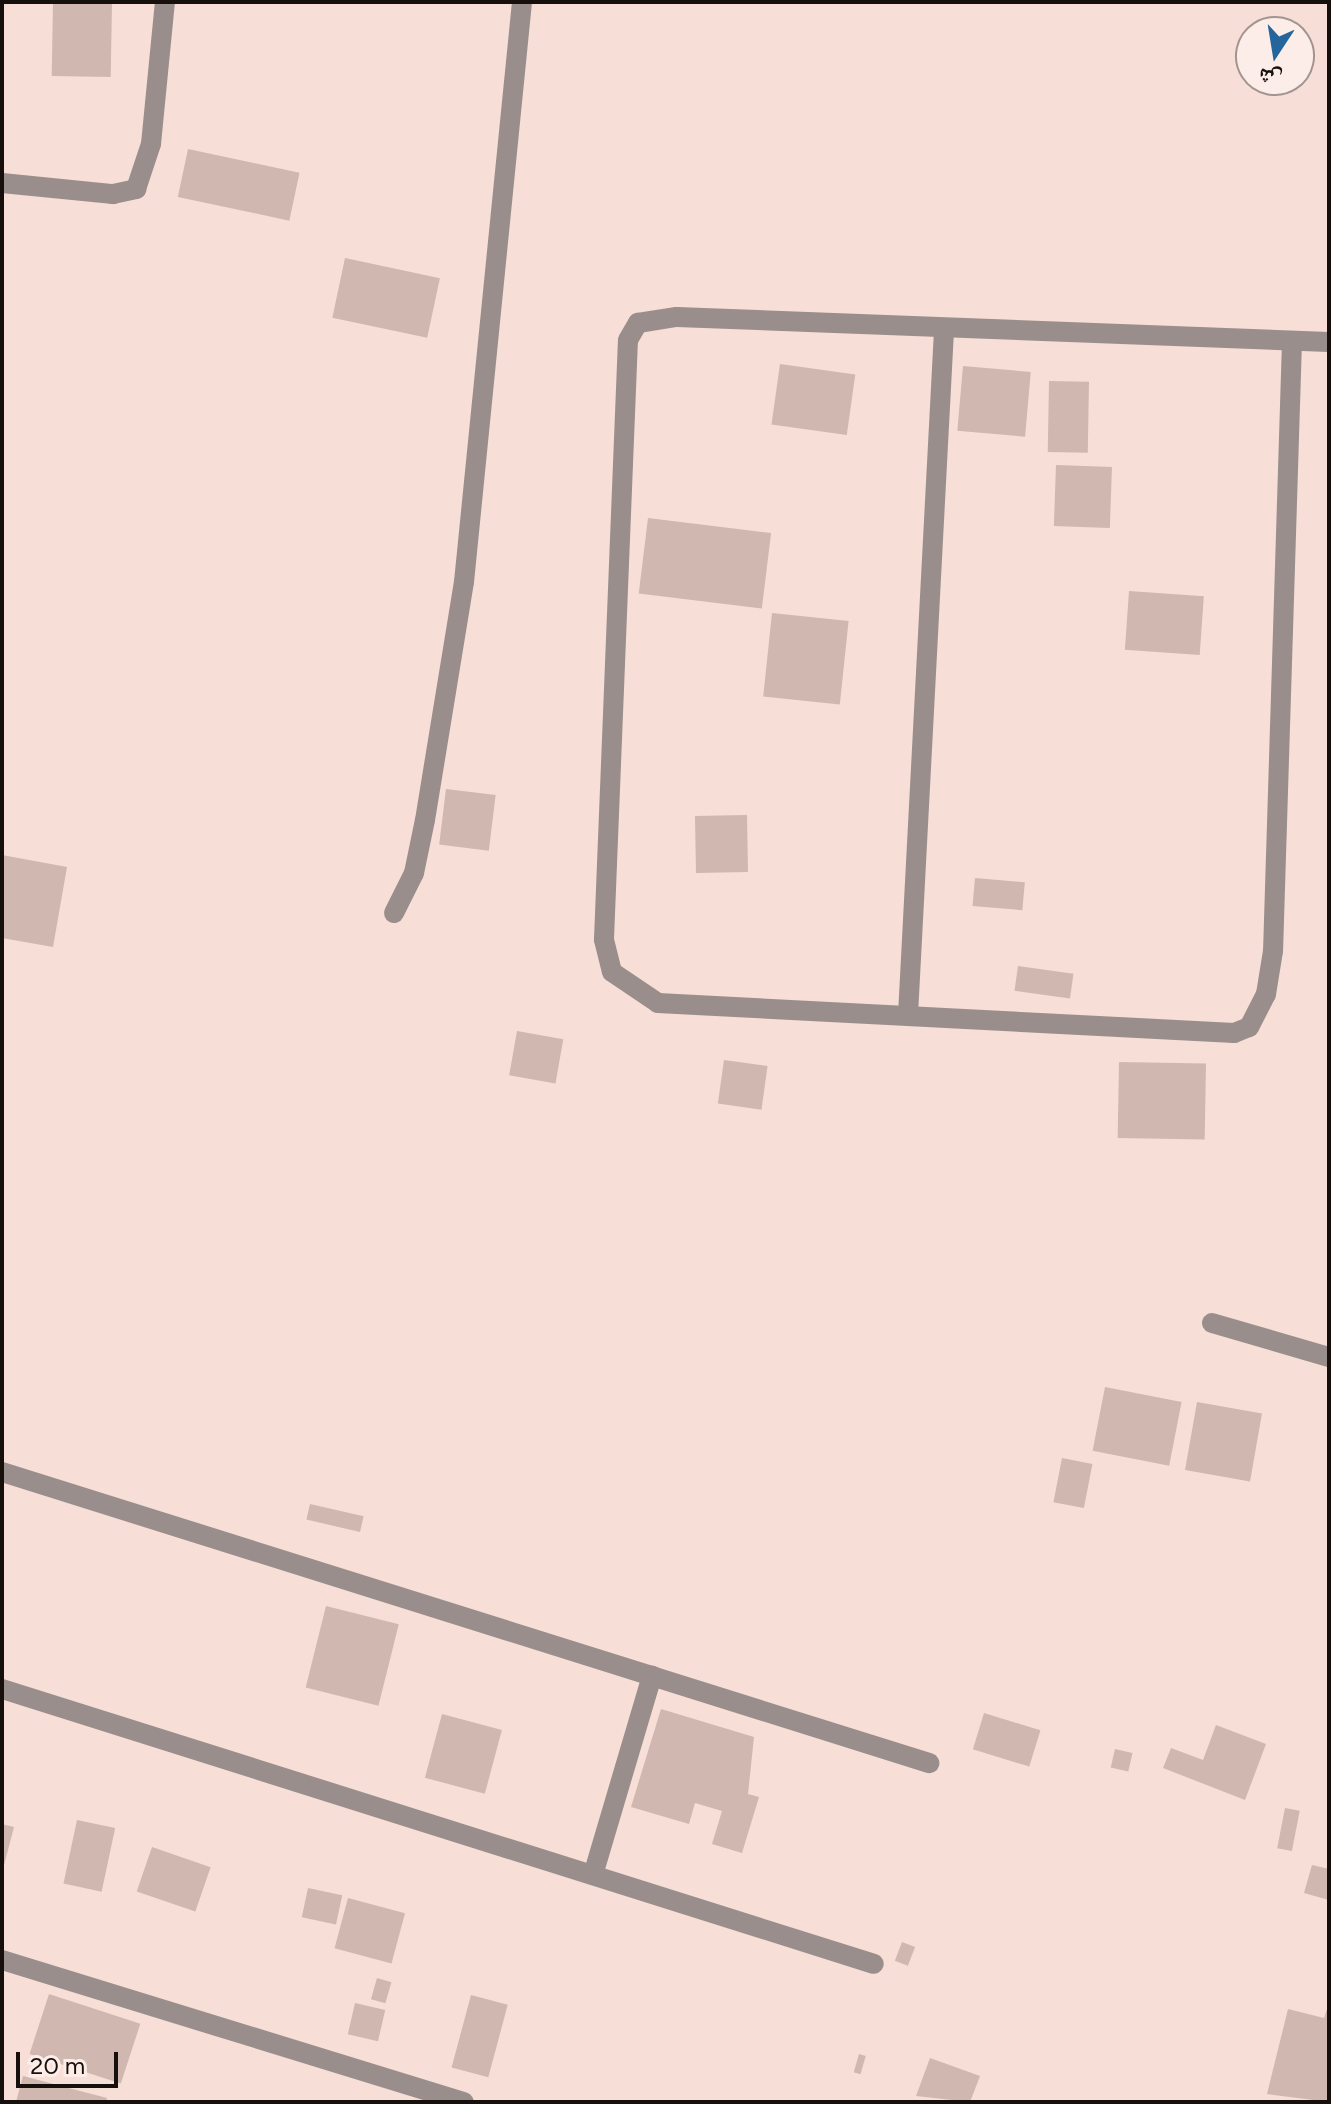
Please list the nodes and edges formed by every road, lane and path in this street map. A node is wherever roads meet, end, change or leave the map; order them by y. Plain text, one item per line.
1 (165, 2) edge
2 (522, 2) edge
3 (2, 183) edge
4 (944, 330) junction
5 (1292, 341) junction
6 (1329, 342) edge
7 (394, 913) dead end
8 (908, 1015) junction
9 (1212, 1323) dead end
10 (1329, 1357) edge
11 (2, 1472) edge
12 (652, 1676) junction
13 (2, 1689) edge
14 (929, 1763) dead end
15 (593, 1875) junction
16 (2, 1960) edge
17 (874, 1964) dead end
18 (464, 2102) edge

1 - 3 street
2 - 7 street
4 - 5 street
4 - 8 street
4 - 8 street
5 - 6 street
5 - 8 street
9 - 10 street
11 - 12 street
12 - 14 street
12 - 15 street
13 - 15 street
15 - 17 street
16 - 18 street

